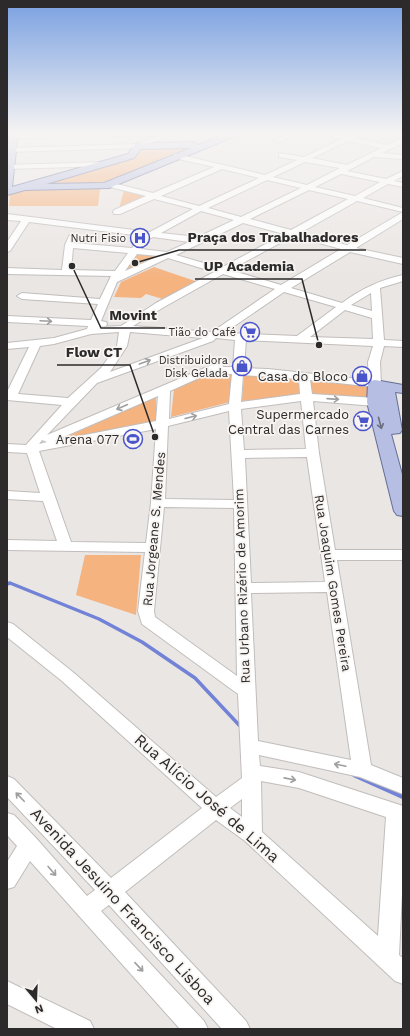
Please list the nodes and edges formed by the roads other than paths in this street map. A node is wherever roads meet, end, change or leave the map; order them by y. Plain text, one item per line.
1 (48, 181) edge
2 (115, 181) edge
3 (187, 181) edge
4 (257, 181) edge
5 (283, 181) edge
6 (317, 181) edge
7 (388, 182) joint
8 (39, 184) junction
9 (109, 184) junction
10 (403, 185) edge
11 (306, 187) junction
12 (7, 192) edge
13 (120, 194) junction
14 (152, 196) junction
15 (355, 199) junction
16 (200, 209) junction
17 (403, 210) edge
18 (117, 212) junction
19 (403, 215) edge
20 (7, 217) edge
21 (26, 220) junction
22 (242, 220) junction
23 (84, 226) junction
24 (116, 230) junction
25 (293, 233) junction
26 (12, 234) edge
27 (149, 234) junction
28 (198, 240) junction
29 (68, 245) junction
30 (350, 249) junction
31 (7, 250) edge
32 (136, 250) junction
33 (169, 255) junction
34 (403, 261) edge
35 (7, 271) edge
36 (224, 271) junction
37 (66, 272) junction
38 (120, 276) junction
39 (403, 278) edge
40 (375, 287) junction
41 (282, 289) junction
42 (22, 296) dead end
43 (104, 302) junction
44 (344, 306) junction
45 (377, 316) junction
46 (7, 319) edge
47 (92, 327) junction
48 (126, 328) junction
49 (214, 334) junction
50 (241, 337) junction
51 (300, 340) junction
52 (36, 343) junction
53 (379, 343) junction
54 (403, 344) edge
55 (7, 346) edge
56 (403, 353) edge
57 (239, 364) junction
58 (304, 377) junction
59 (95, 380) junction
60 (380, 385) junction
61 (164, 389) junction
62 (403, 389) edge
63 (9, 396) edge
64 (306, 397) junction
65 (71, 402) junction
66 (389, 404) edge
67 (235, 406) junction
68 (162, 424) junction
69 (32, 446) junction
70 (11, 448) edge
71 (313, 453) junction
72 (237, 454) junction
73 (403, 462) edge
74 (7, 495) edge
75 (49, 497) junction
76 (158, 503) junction
77 (240, 504) junction
78 (403, 511) edge
79 (7, 545) edge
80 (66, 547) junction
81 (153, 548) junction
82 (329, 555) junction
83 (403, 555) edge
84 (334, 587) junction
85 (243, 588) junction
86 (7, 628) edge
87 (246, 691) junction
88 (250, 746) junction
89 (362, 770) junction
90 (251, 776) junction
91 (7, 784) edge
92 (403, 786) edge
93 (215, 808) junction
94 (399, 814) edge
95 (9, 824) edge
96 (252, 836) junction
97 (29, 844) junction
98 (7, 880) edge
99 (110, 891) junction
100 (86, 910) junction
101 (388, 959) junction
102 (403, 973) edge
103 (7, 992) edge
104 (82, 1029) edge
105 (196, 1029) edge
106 (238, 1029) edge

1 - 8 main road
2 - 9 main road
3 - 14 street
4 - 16 street
5 - 11 street
6 - 11 street
7 - 10 street
7 - 15 street
8 - 9 main road
8 - 12 main road
9 - 13 street
11 - 15 street
11 - 22 street
13 - 14 street
13 - 18 street
14 - 16 street
14 - 18 street
15 - 17 street
15 - 25 street
16 - 22 street
16 - 27 street
18 - 24 street
19 - 30 street
20 - 21 street
21 - 23 street
21 - 26 street
22 - 25 street
22 - 28 street
23 - 24 street
23 - 29 street
24 - 27 street
25 - 30 street
25 - 36 street
26 - 31 street
27 - 28 street
27 - 32 street
28 - 33 street
29 - 32 street
29 - 37 street
30 - 34 street
30 - 41 street
32 - 33 street
32 - 38 street
33 - 36 street
33 - 38 street
35 - 37 street
36 - 41 street
36 - 48 street
37 - 38 street
38 - 43 street
39 - 40 street
40 - 44 street
40 - 45 street
41 - 44 street
41 - 49 street
42 - 43 street
43 - 47 street
44 - 45 street
44 - 51 street
45 - 53 street
46 -> 47 street
47 - 48 street
47 - 52 street
48 - 49 street
48 - 59 street
49 - 50 street
59 -> 49 street
50 - 51 street
50 - 57 street, Rua Urbano Rizério de Amorim
51 - 53 street
52 - 55 street
52 - 63 street
53 - 54 street
53 - 56 street
53 - 60 street
57 - 58 street
57 - 61 street
57 - 67 street, Rua Urbano Rizério de Amorim
58 - 60 street
58 - 64 street, Rua Joaquim Gomes Pereira
59 - 65 street
60 - 62 main road
60 - 66 main road
61 - 68 street, Rua Jorgeane S. Mendes
61 -> 69 street
63 - 65 street
64 -> 66 street
64 - 67 street
64 - 71 street, Rua Joaquim Gomes Pereira
65 - 69 street
66 - 73 main road
66 -> 78 main road
68 -> 67 street
67 - 72 street, Rua Urbano Rizério de Amorim
68 - 69 street
68 - 76 street, Rua Jorgeane S. Mendes
69 - 70 street
69 - 75 street
71 - 72 street
71 - 82 street, Rua Joaquim Gomes Pereira
72 - 77 street, Rua Urbano Rizério de Amorim
74 - 75 street
75 - 80 street
76 - 77 street
76 - 81 street, Rua Jorgeane S. Mendes
77 - 85 street, Rua Urbano Rizério de Amorim
79 - 80 street
80 - 81 street
81 - 87 street, Rua Jorgeane S. Mendes
82 - 83 street
82 - 84 street, Rua Joaquim Gomes Pereira
84 - 85 street
84 - 89 street, Rua Joaquim Gomes Pereira
85 - 87 street, Rua Urbano Rizério de Amorim
86 - 93 street, Rua Alício José de Lima
87 - 88 street, Rua Urbano Rizério de Amorim
89 -> 88 street
88 - 90 street, Rua Urbano Rizério de Amorim
89 - 92 street
90 - 93 street
90 -> 94 street
90 - 96 street, Rua Urbano Rizério de Amorim
99 -> 91 street, Avenida Jesuino Francisco Lisboa
93 - 96 street, Rua Alício José de Lima
93 - 99 street
94 - 101 street
95 - 97 street, Avenida Jesuino Francisco Lisboa
96 - 101 street, Rua Alício José de Lima
97 - 98 street
97 -> 100 street, Avenida Jesuino Francisco Lisboa
99 - 100 street
99 - 106 street, Avenida Jesuino Francisco Lisboa
100 -> 105 street, Avenida Jesuino Francisco Lisboa
101 - 102 street, Rua Alício José de Lima
103 - 104 street

